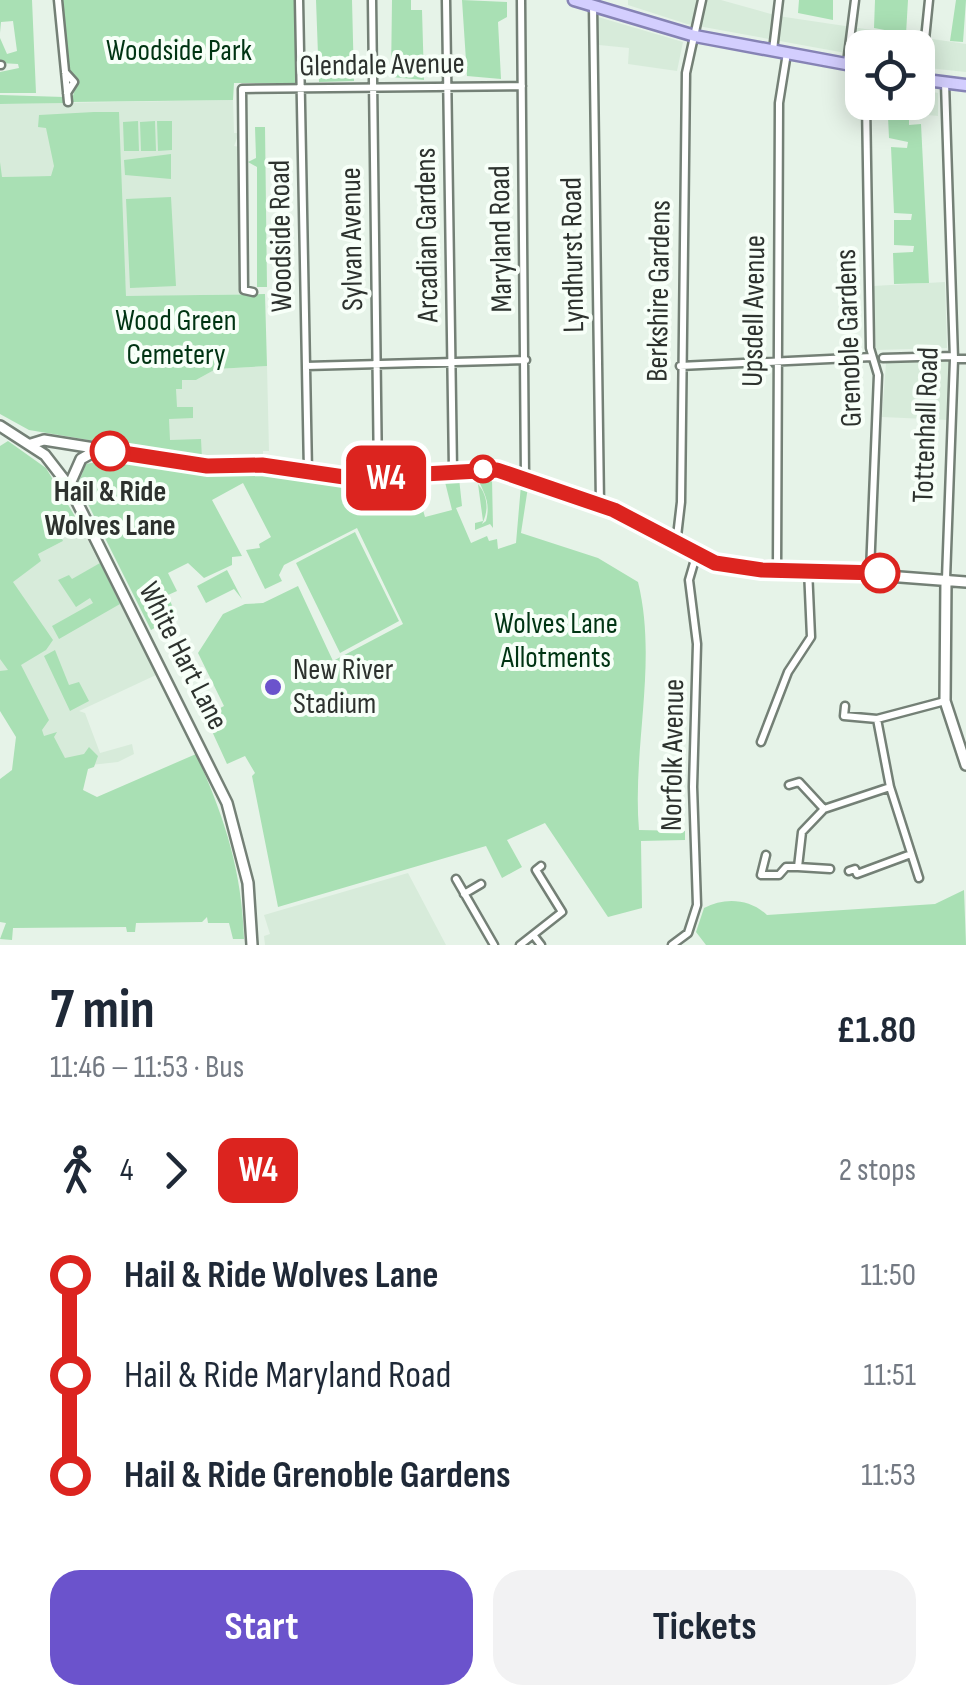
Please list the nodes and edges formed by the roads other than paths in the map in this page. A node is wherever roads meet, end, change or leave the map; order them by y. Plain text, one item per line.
1 (58, 0) edge
2 (299, 0) edge
3 (372, 0) edge
4 (446, 0) edge
5 (521, 0) edge
6 (574, 0) edge
7 (622, 0) edge
8 (702, 0) edge
9 (778, 0) edge
10 (855, 0) edge
11 (929, 0) edge
12 (593, 6) junction
13 (622, 15) junction
14 (851, 30) edge
15 (925, 30) edge
16 (695, 36) junction
17 (773, 50) junction
18 (787, 53) junction
19 (845, 64) edge
20 (935, 82) edge
21 (945, 84) junction
22 (966, 85) edge
23 (522, 86) junction
24 (447, 87) junction
25 (300, 88) junction
26 (373, 88) junction
27 (67, 98) dead end
28 (866, 120) edge
29 (253, 292) dead end
30 (954, 357) junction
31 (872, 358) junction
32 (883, 358) dead end
33 (966, 359) edge
34 (452, 360) junction
35 (526, 360) junction
36 (377, 362) junction
37 (776, 362) junction
38 (306, 366) junction
39 (680, 366) junction
40 (0, 426) edge
41 (30, 444) junction
42 (100, 450) junction
43 (454, 470) junction
44 (308, 472) junction
45 (525, 477) junction
46 (378, 478) junction
47 (69, 486) junction
48 (600, 504) junction
49 (676, 546) junction
50 (696, 556) junction
51 (808, 568) junction
52 (777, 570) junction
53 (870, 572) junction
54 (946, 580) junction
55 (966, 582) edge
56 (945, 701) junction
57 (844, 706) dead end
58 (877, 719) junction
59 (762, 742) dead end
60 (966, 765) edge
61 (789, 784) dead end
62 (890, 788) junction
63 (824, 809) junction
64 (911, 854) junction
65 (766, 855) dead end
66 (541, 866) dead end
67 (798, 867) junction
68 (830, 869) dead end
69 (849, 871) dead end
70 (919, 878) dead end
71 (456, 879) dead end
72 (480, 884) dead end
73 (464, 894) junction
74 (534, 936) junction
75 (252, 945) edge
76 (494, 945) edge
77 (520, 945) edge
78 (540, 945) edge
79 (672, 945) edge

1 - 27 street
2 - 25 street, Woodside Road
3 - 26 street, Sylvan Avenue
4 - 24 street, Arcadian Gardens
5 - 23 street, Maryland Road
6 - 12 main road
7 - 13 street
8 - 16 street, Berkshire Gardens
9 - 17 street
10 - 14 street
11 - 15 street
12 - 13 main road
12 - 48 street, Lyndhurst Road
13 - 16 main road
16 - 17 main road
16 - 39 street, Berkshire Gardens
17 - 18 main road
18 - 19 main road
18 - 37 street, Upsdell Avenue
20 - 21 main road
21 - 22 main road
21 - 30 street, Tottenhall Road
23 - 24 street, Glendale Avenue
23 - 35 street, Maryland Road
24 - 26 street, Glendale Avenue
24 - 34 street, Arcadian Gardens
25 - 26 street, Glendale Avenue
25 - 29 street, Glendale Avenue
25 - 38 street, Woodside Road
26 - 36 street, Sylvan Avenue
28 - 31 street, Grenoble Gardens
30 - 32 street
30 - 33 street
30 - 54 street, Tottenhall Road
31 - 37 street
31 - 53 street, Grenoble Gardens
34 - 35 street
34 - 36 street
34 - 43 street, Arcadian Gardens
35 - 45 street, Maryland Road
36 - 38 street
36 - 46 street, Sylvan Avenue
37 - 39 street
37 - 52 street, Upsdell Avenue
38 - 44 street, Woodside Road
39 - 49 street, Berkshire Gardens
40 - 41 street, White Hart Lane
41 - 42 street
41 - 47 street, White Hart Lane
42 - 44 street
42 - 47 street
43 - 45 street
43 - 46 street
44 - 46 street
45 - 48 street
47 - 75 street, White Hart Lane
48 - 49 street
49 - 50 street
50 - 52 street
50 - 79 street, Norfolk Avenue
51 - 52 street
51 - 53 street
51 - 59 street
53 - 54 street
54 - 55 street
54 - 56 street, Tottenhall Road
56 - 58 street
56 - 60 street, Tottenhall Road
57 - 58 street
58 - 62 street
61 - 63 street
62 - 63 street
62 - 64 street
63 - 67 street
64 - 69 street
64 - 70 street
65 - 67 street
66 - 74 street
67 - 68 street
71 - 73 street
72 - 73 street
73 - 76 street
74 - 77 street
74 - 78 street

